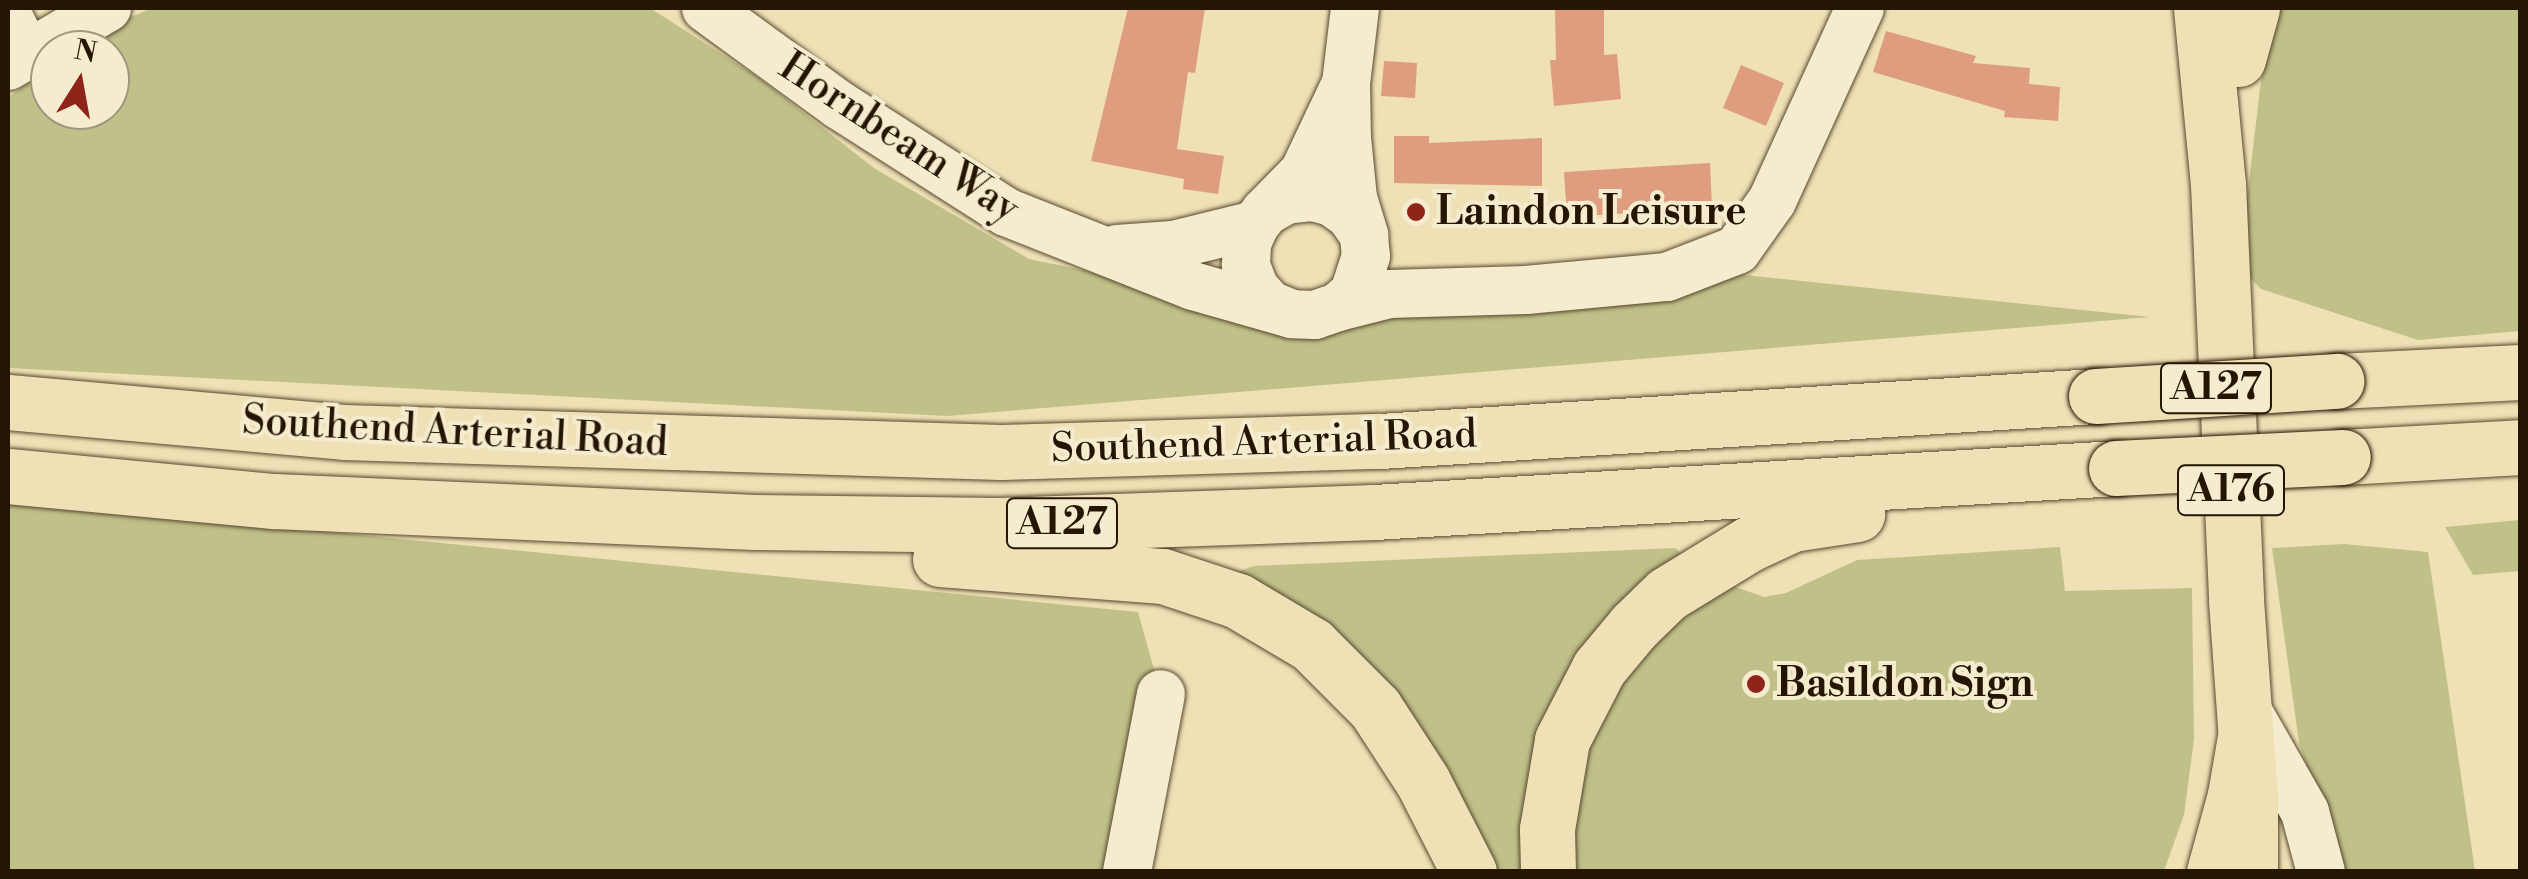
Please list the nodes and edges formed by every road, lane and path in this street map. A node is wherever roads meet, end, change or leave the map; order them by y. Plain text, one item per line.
1 (106, 8) edge
2 (706, 8) edge
3 (1355, 8) edge
4 (1860, 8) edge
5 (2201, 8) edge
6 (2245, 24) edge
7 (14, 46) edge
8 (1346, 82) junction
9 (2218, 184) junction
10 (1260, 219) junction
11 (1364, 240) junction
12 (1103, 249) junction
13 (1462, 292) junction
14 (1315, 311) junction
15 (2520, 357) edge
16 (2520, 372) edge
17 (2349, 380) junction
18 (8, 402) edge
19 (2520, 447) edge
20 (2116, 468) junction
21 (8, 476) edge
22 (274, 501) junction
23 (1160, 694) dead end
24 (2244, 719) junction
25 (2250, 796) junction
26 (1127, 872) edge
27 (1469, 872) edge
28 (1548, 872) edge
29 (2214, 872) edge
30 (2250, 872) edge
31 (2271, 872) edge
32 (2321, 872) edge

1 - 7 street
2 - 12 street, Hornbeam Way
3 - 8 street
4 - 13 street
5 - 9 main road, A176
6 - 9 main road, A176
8 - 10 street
8 - 11 street
9 - 24 main road, A176
10 - 11 street, Hornbeam Way
10 - 12 street, Hornbeam Way
10 - 14 street
11 - 13 street, Hornbeam Way
11 - 14 street
12 - 14 street, Hornbeam Way
13 - 14 street
15 - 17 main road, A127
16 - 17 main road, Southend Arterial Road / A127
17 - 18 main road, Southend Arterial Road / A127, bridge
19 - 20 main road, Southend Arterial Road / A127, bridge
20 - 22 main road, Southend Arterial Road / A127
20 - 28 main road, A127
21 - 22 main road, Southend Arterial Road / A127
22 - 27 main road, A127
23 - 26 street
24 - 25 main road, A176
24 - 29 main road
24 - 32 street
25 - 30 main road, A176
25 - 31 main road, A176

